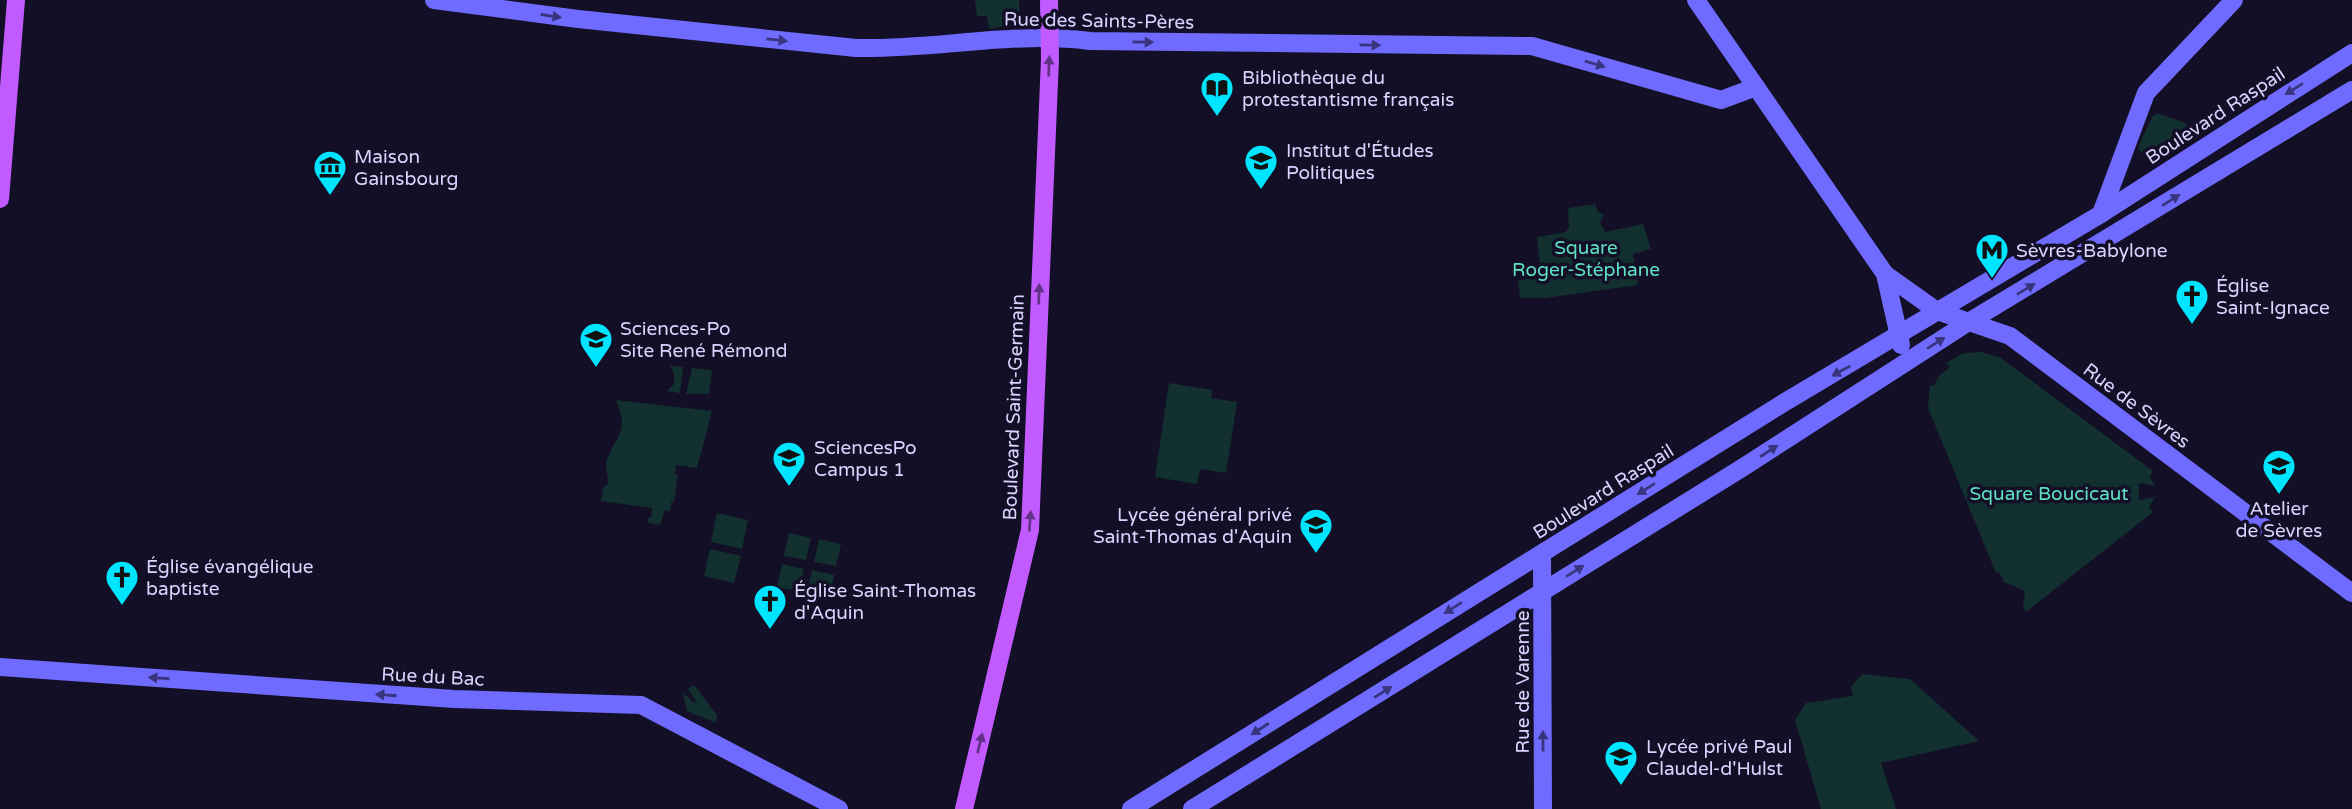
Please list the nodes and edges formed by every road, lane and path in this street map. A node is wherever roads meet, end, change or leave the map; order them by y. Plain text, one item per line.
1 (16, 0) edge
2 (434, 0) edge
3 (1049, 0) edge
4 (1696, 0) edge
5 (2234, 0) edge
6 (1050, 36) junction
7 (2352, 53) edge
8 (1756, 87) junction
9 (2352, 90) edge
10 (0, 199) edge
11 (2101, 214) junction
12 (2113, 236) junction
13 (1885, 274) junction
14 (1937, 311) junction
15 (1967, 323) junction
16 (1899, 336) junction
17 (1905, 362) junction
18 (1542, 554) junction
19 (1542, 591) junction
20 (2352, 593) edge
21 (0, 667) edge
22 (839, 809) edge
23 (964, 809) edge
24 (1131, 809) edge
25 (1192, 809) edge
26 (1544, 809) edge

1 - 10 main road
2 -> 6 main road, Rue des Saints-Pères
3 - 6 main road, Boulevard Saint-Germain
4 - 8 main road, Rue de Sèvres
5 - 11 main road
6 -> 8 main road, Rue des Saints-Pères
23 -> 6 main road, Boulevard Saint-Germain
7 -> 11 main road, Boulevard Raspail
8 - 13 main road, Rue de Sèvres
12 -> 9 main road
11 - 12 main road
11 - 14 main road, Boulevard Raspail
15 -> 12 main road
13 - 14 main road, Rue de Sèvres
13 - 16 main road, Rue de Sèvres
14 - 15 main road, Rue de Sèvres
14 - 16 main road, Boulevard Raspail
17 -> 15 main road
15 - 20 main road, Rue de Sèvres
16 - 17 main road, Rue de Sèvres
16 -> 18 main road, Boulevard Raspail
19 -> 17 main road
18 - 19 main road, Rue de Varenne
18 -> 24 main road, Boulevard Raspail
25 -> 19 main road
26 -> 19 main road, Rue de Varenne
22 -> 21 main road, Rue du Bac

